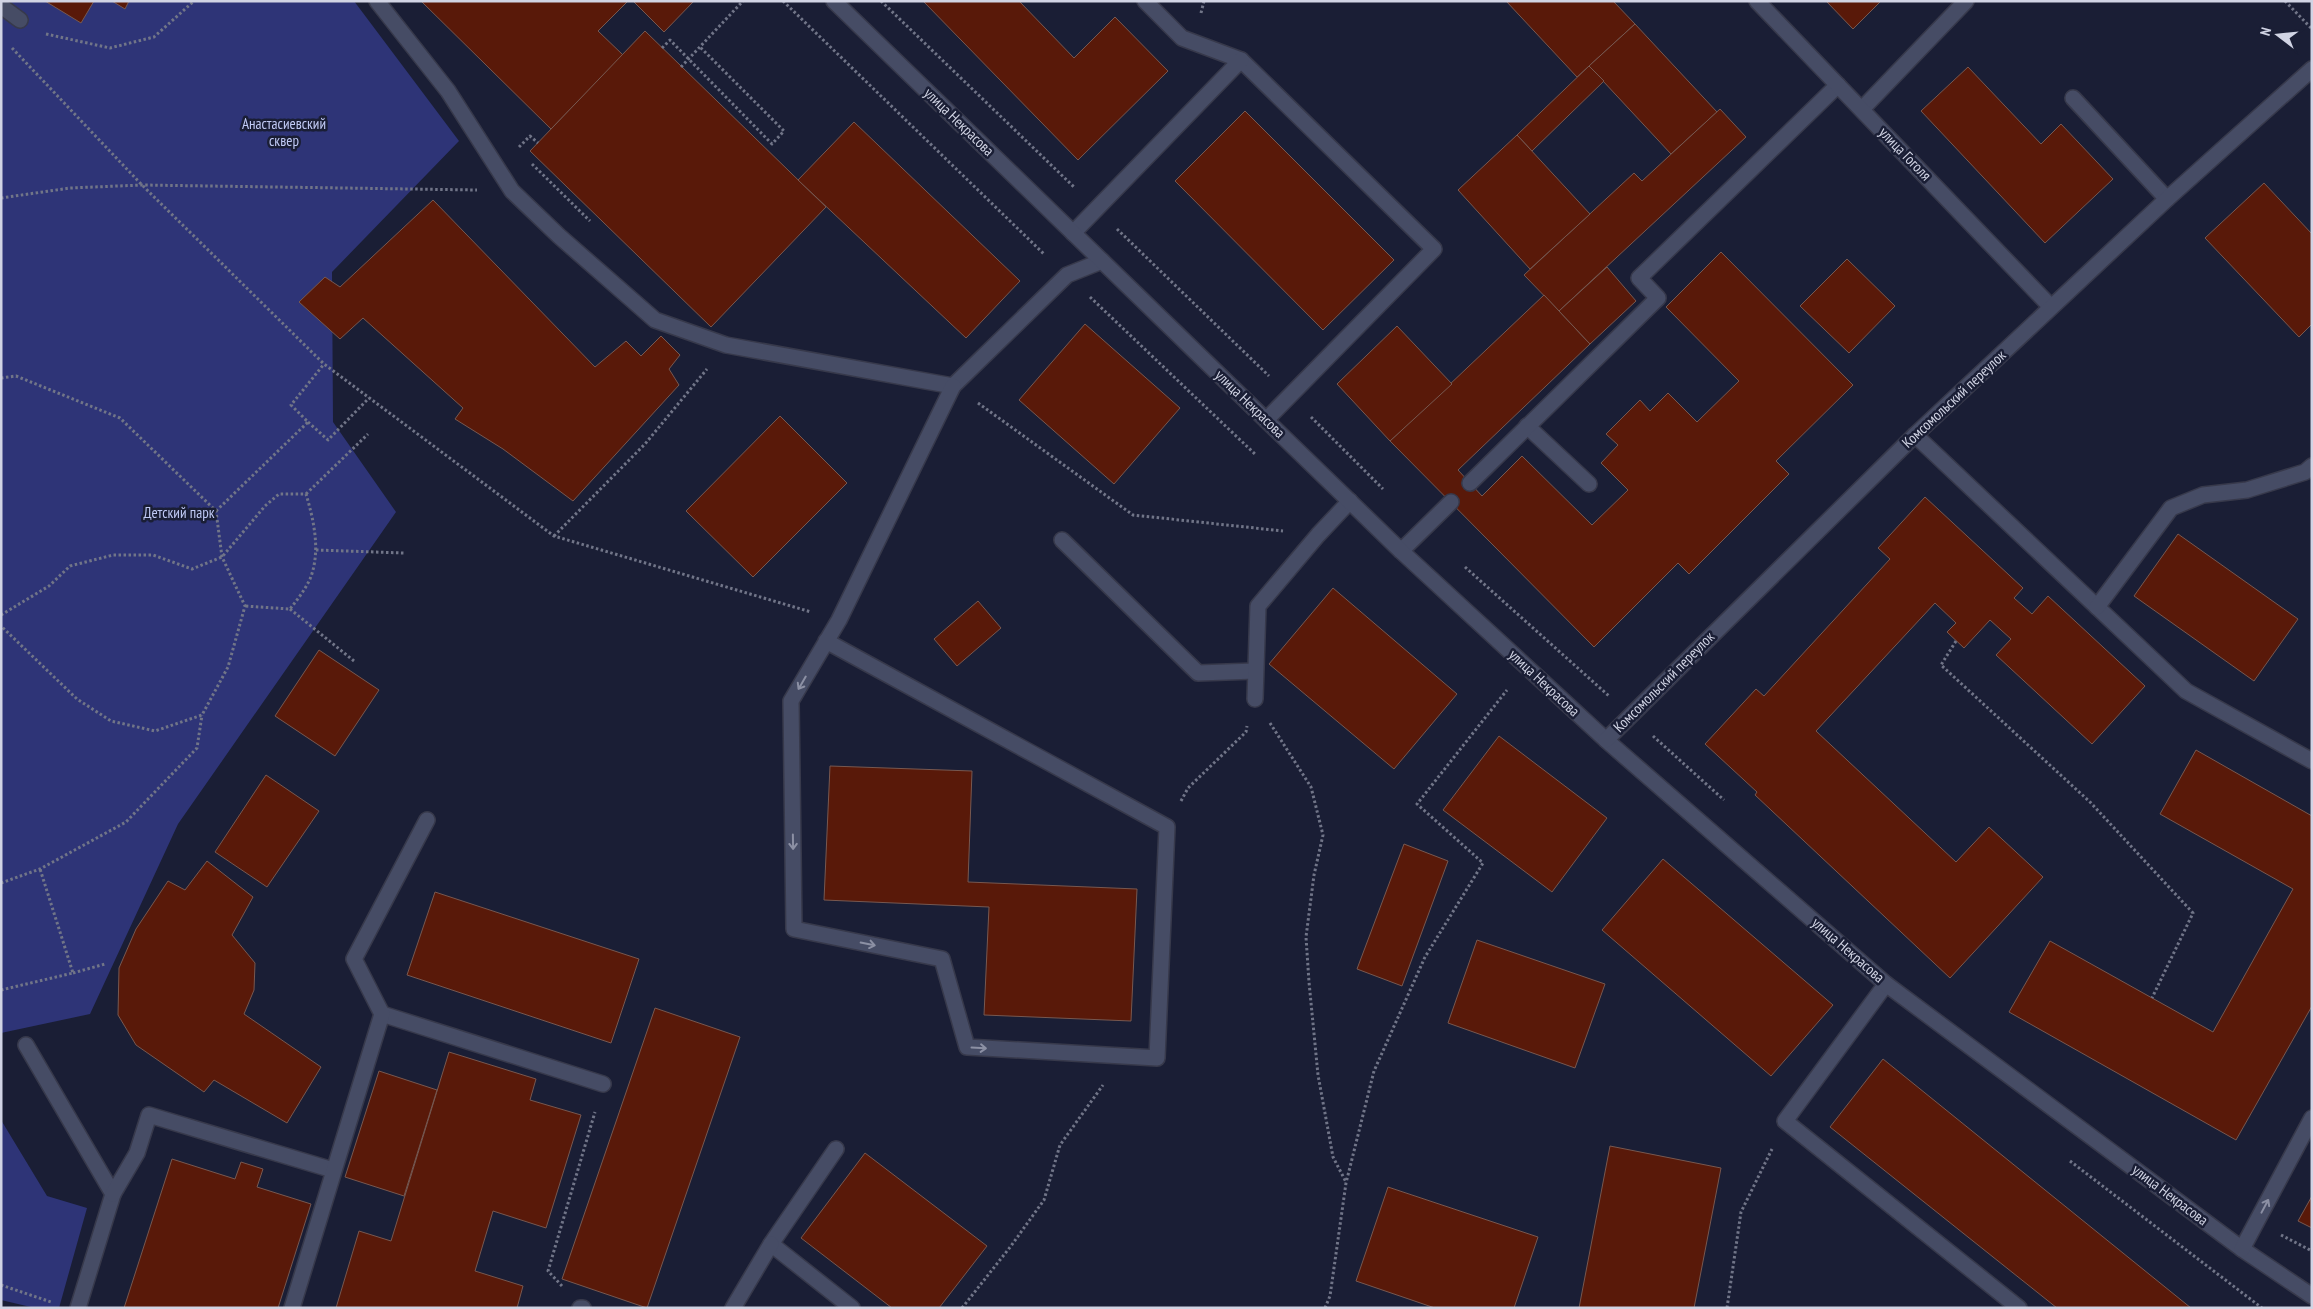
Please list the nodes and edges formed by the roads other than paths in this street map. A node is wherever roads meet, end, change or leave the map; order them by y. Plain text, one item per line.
1 (377, 1) edge
2 (834, 1) edge
3 (1145, 1) edge
4 (1757, 1) edge
5 (1966, 1) edge
6 (1, 6) edge
7 (20, 20) dead end
8 (1241, 60) junction
9 (2312, 69) edge
10 (1838, 84) junction
11 (2073, 98) dead end
12 (1862, 109) junction
13 (2167, 198) junction
14 (1072, 233) junction
15 (1102, 261) junction
16 (2051, 307) junction
17 (954, 386) junction
18 (1266, 420) junction
19 (1527, 426) junction
20 (1915, 435) junction
21 (2312, 466) edge
22 (1470, 483) dead end
23 (1589, 484) dead end
24 (1350, 502) junction
25 (1451, 502) dead end
26 (1062, 540) dead end
27 (1401, 551) junction
28 (2098, 607) junction
29 (826, 641) junction
30 (1255, 671) junction
31 (1255, 699) road end
32 (1606, 740) junction
33 (2312, 761) edge
34 (427, 820) dead end
35 (1886, 984) junction
36 (382, 1014) junction
37 (26, 1044) dead end
38 (603, 1084) road end
39 (2312, 1118) edge
40 (836, 1149) dead end
41 (333, 1170) junction
42 (113, 1194) junction
43 (771, 1244) junction
44 (2242, 1249) junction
45 (2312, 1296) edge
46 (78, 1308) edge
47 (292, 1308) edge
48 (733, 1308) edge
49 (852, 1308) edge
50 (2019, 1308) edge

1 - 17 street
2 - 14 street, улица Некрасова
3 - 8 street
4 - 10 street, улица Гоголя
5 - 12 street
6 - 7 street
8 - 14 street
8 - 18 street
9 - 13 street, Комсомольский переулок
10 - 12 street, улица Гоголя
10 - 19 street
11 - 13 street
12 - 16 street, улица Гоголя
13 - 16 street, Комсомольский переулок
14 - 15 street, улица Некрасова
15 - 17 street
15 - 18 street, улица Некрасова
16 - 20 street, Комсомольский переулок
17 - 29 street
18 - 24 street, улица Некрасова
19 - 22 street
19 - 23 street
20 - 28 street
20 - 32 street, Комсомольский переулок
21 - 28 street
24 - 27 street, улица Некрасова
24 - 30 street
25 - 27 street
26 - 30 street
27 - 32 street, улица Некрасова
28 - 33 street
29 -> 29 street
30 - 31 street
32 - 35 street, улица Некрасова
34 - 36 street
35 - 44 street, улица Некрасова
35 - 50 street
36 - 38 street
36 - 41 street
37 - 42 street
44 -> 39 street
40 - 43 street
41 - 42 street
41 - 47 street
42 - 46 street
43 - 48 street
43 - 49 street
44 - 45 street, улица Некрасова

